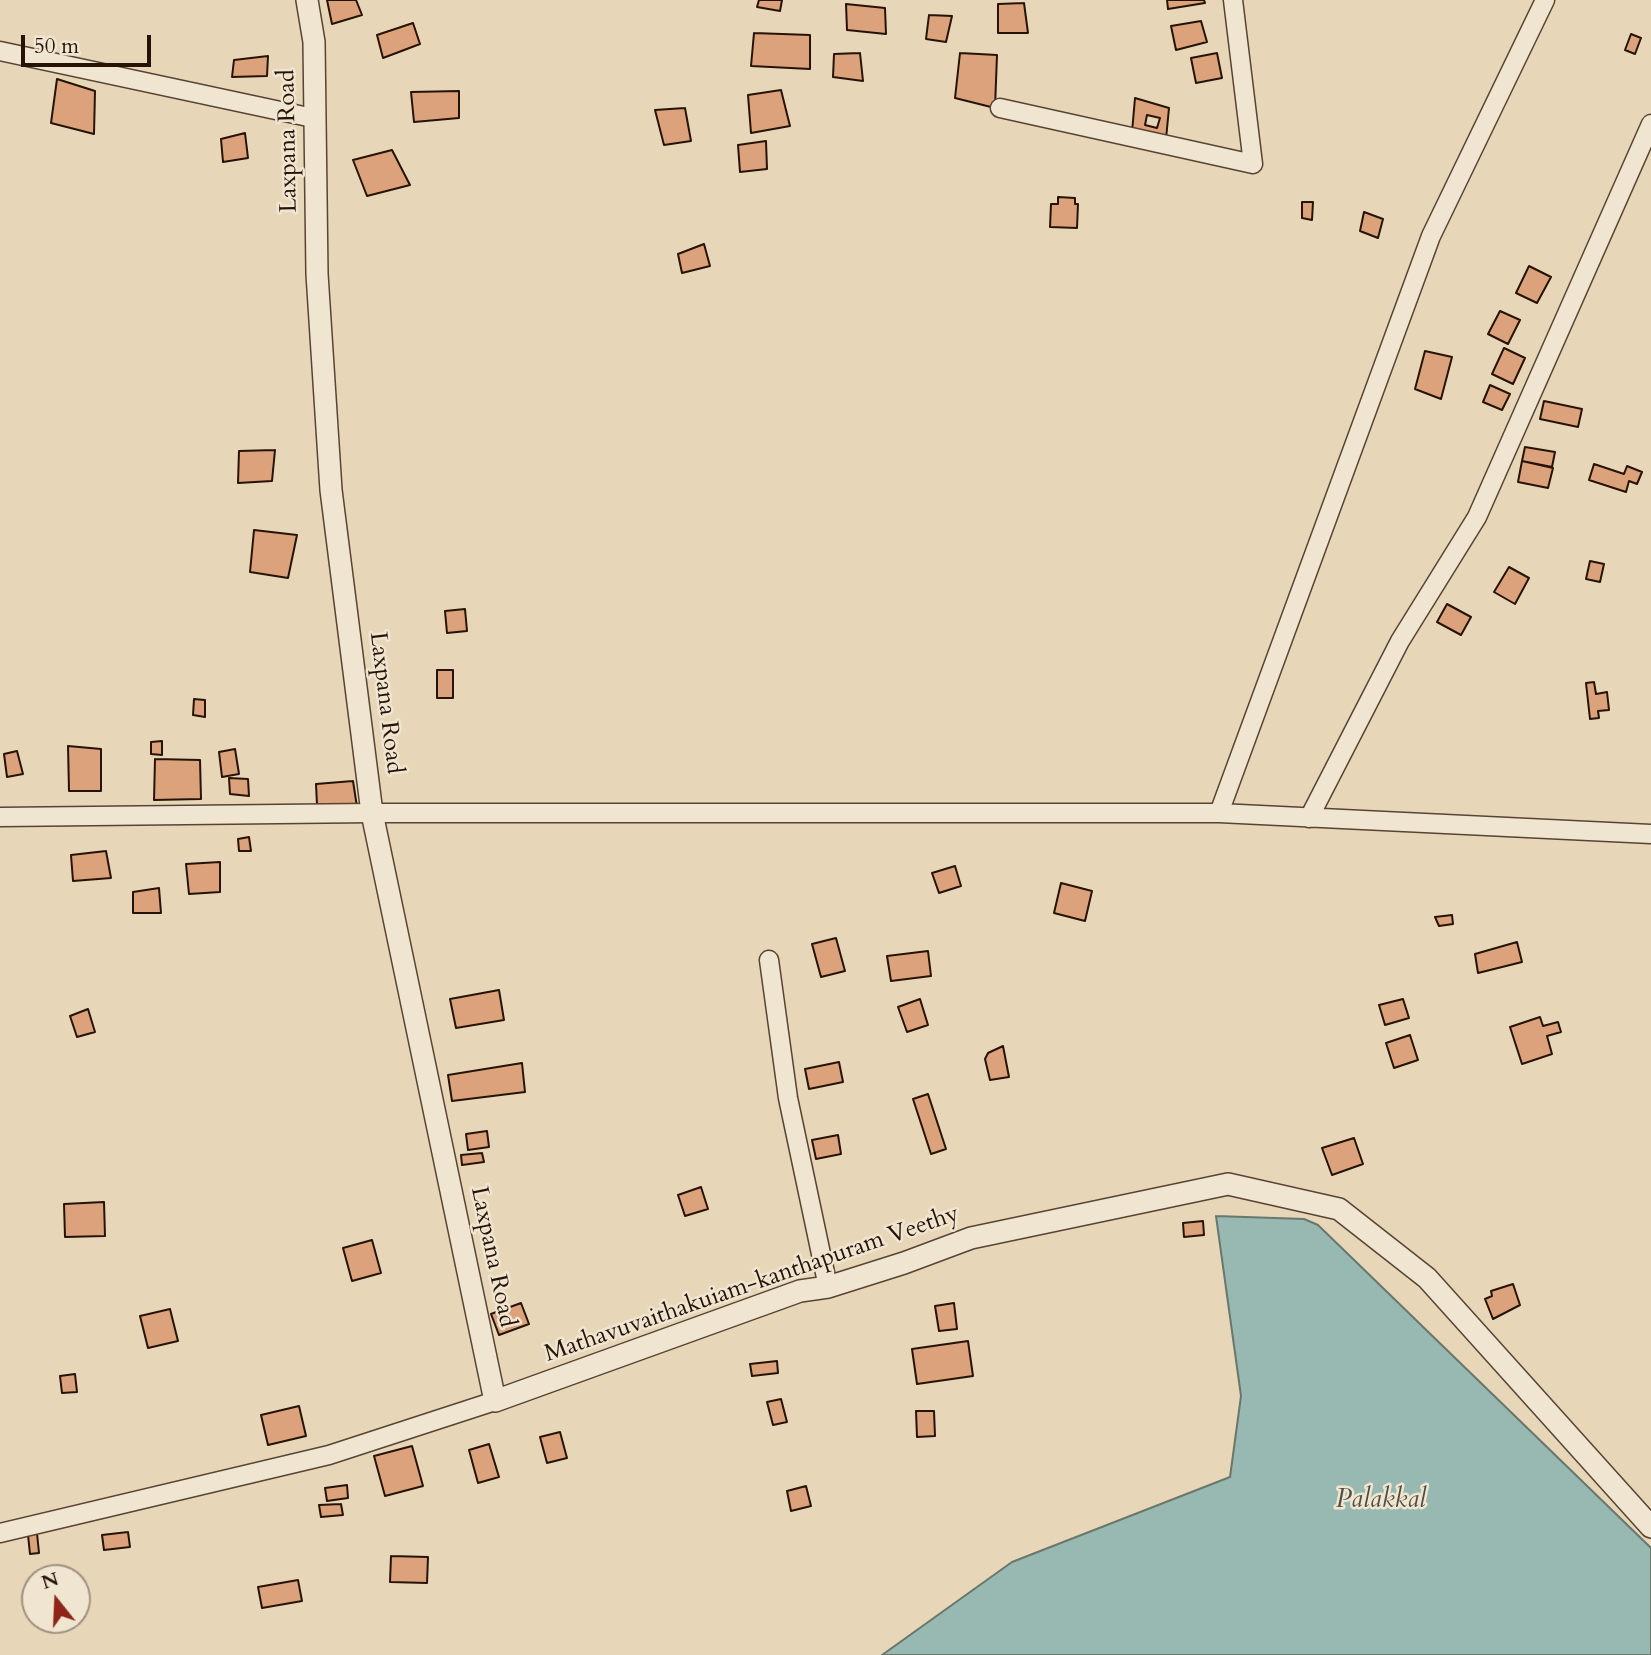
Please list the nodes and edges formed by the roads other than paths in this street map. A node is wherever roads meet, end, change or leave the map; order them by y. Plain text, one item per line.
1 (307, 0) edge
2 (1233, 0) edge
3 (1545, 0) edge
4 (0, 51) edge
5 (1000, 108) dead end
6 (313, 118) junction
7 (1651, 124) edge
8 (372, 813) junction
9 (1219, 813) junction
10 (0, 817) edge
11 (1309, 818) junction
12 (1651, 834) edge
13 (769, 960) dead end
14 (828, 1287) junction
15 (495, 1401) junction
16 (1651, 1527) edge
17 (0, 1532) edge

1 - 6 street, Laxpana Road
2 - 5 street
3 - 9 street
4 - 6 street
6 - 8 street, Laxpana Road
7 - 11 street
8 - 9 street
8 - 10 street
8 - 15 street, Laxpana Road
9 - 11 street
11 - 12 street
13 - 14 street
14 - 15 street, Mathavuvaithakuiam-kanthapuram Veethy
14 - 16 street, Mathavuvaithakuiam-kanthapuram Veethy
15 - 17 street, Mathavuvaithakuiam-kanthapuram Veethy

